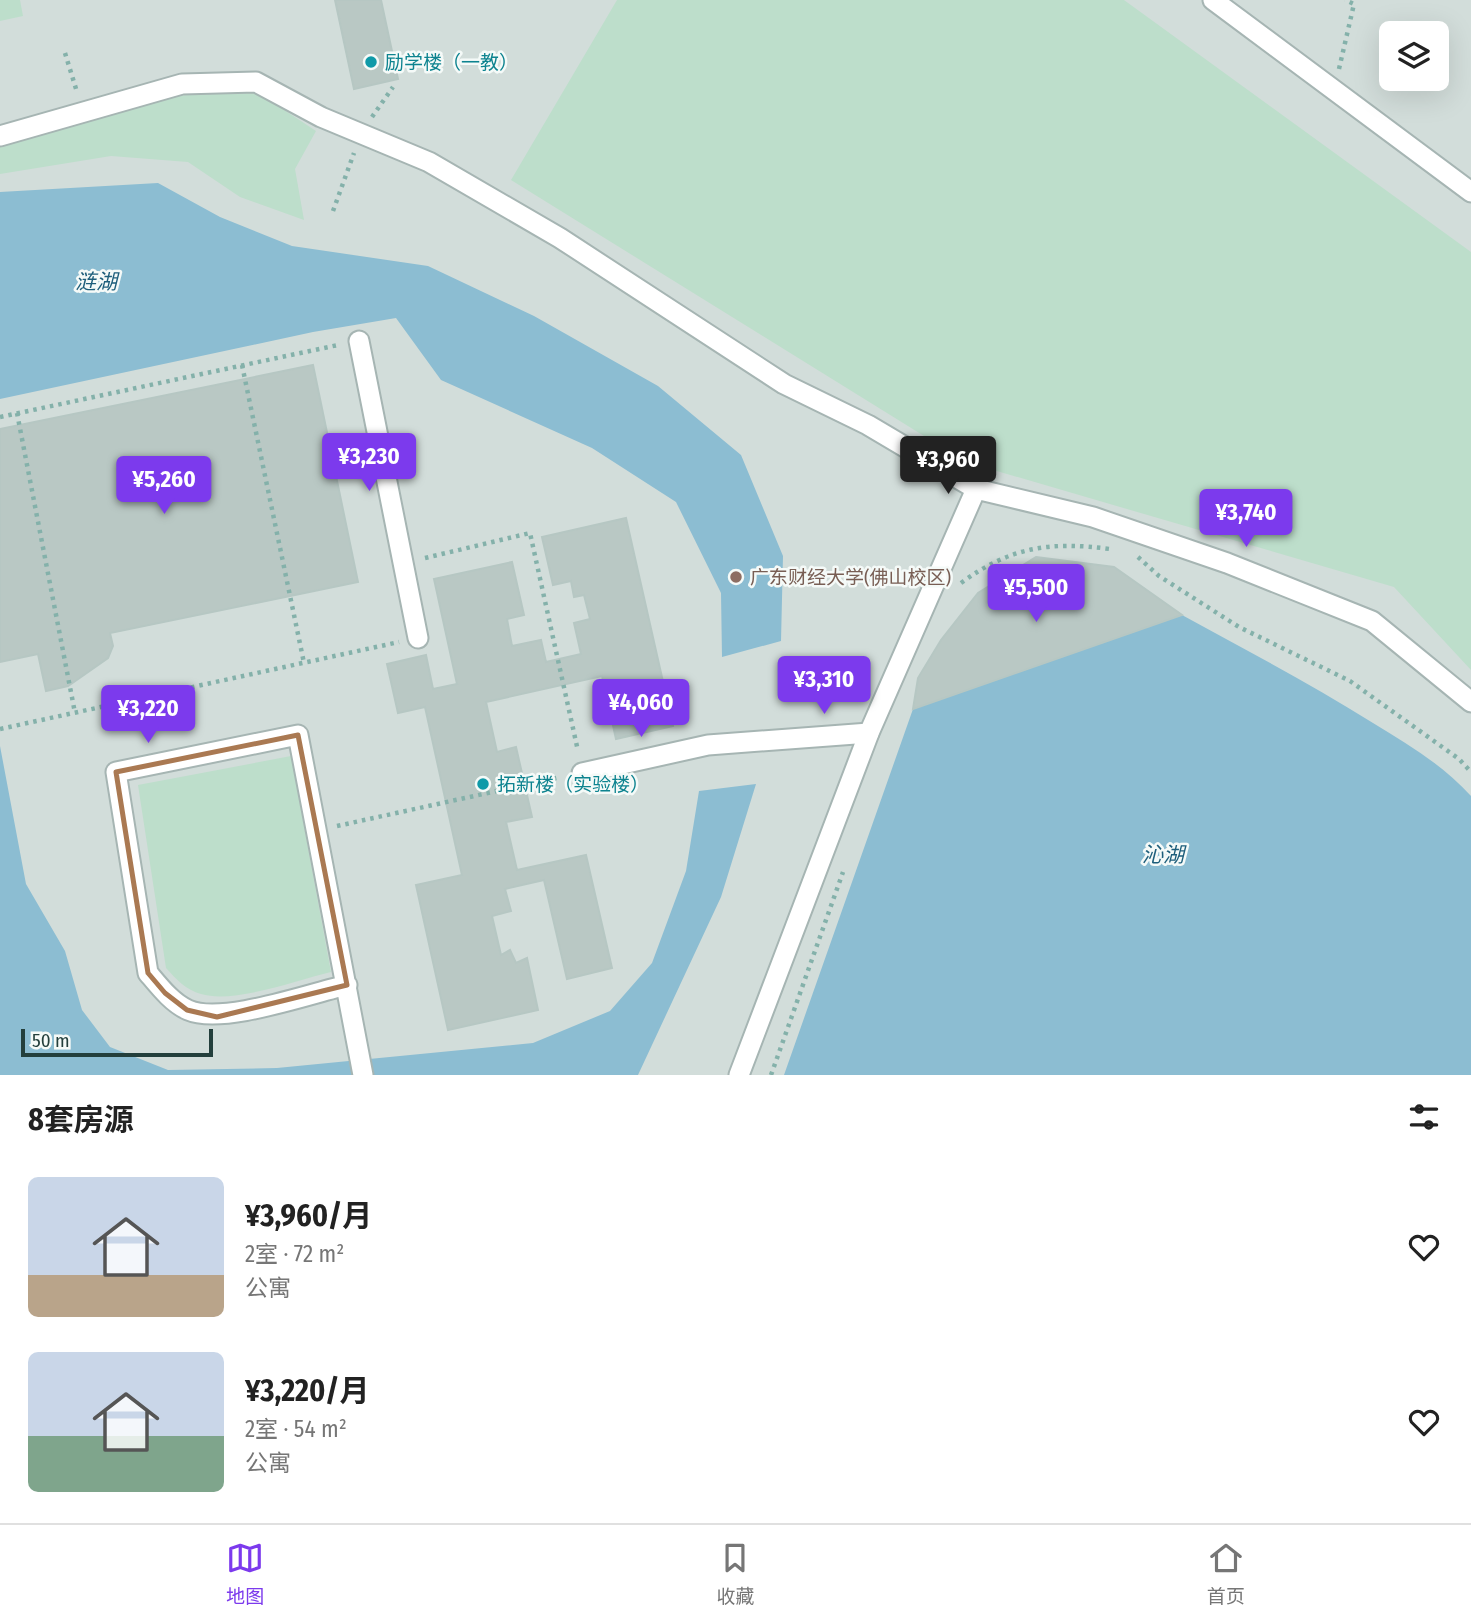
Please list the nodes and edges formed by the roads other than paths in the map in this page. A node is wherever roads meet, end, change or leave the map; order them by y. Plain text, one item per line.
1 (1213, 0) edge
2 (0, 136) edge
3 (1471, 192) edge
4 (359, 341) road end
5 (976, 489) junction
6 (418, 638) road end
7 (1471, 702) edge
8 (869, 733) junction
9 (582, 773) road end
10 (347, 985) junction
11 (363, 1075) edge
12 (739, 1075) edge

1 - 3 street
2 - 5 street
4 - 6 street
5 - 7 street
5 - 8 street
8 - 9 street
8 - 12 street
10 - 10 street
10 - 11 street

